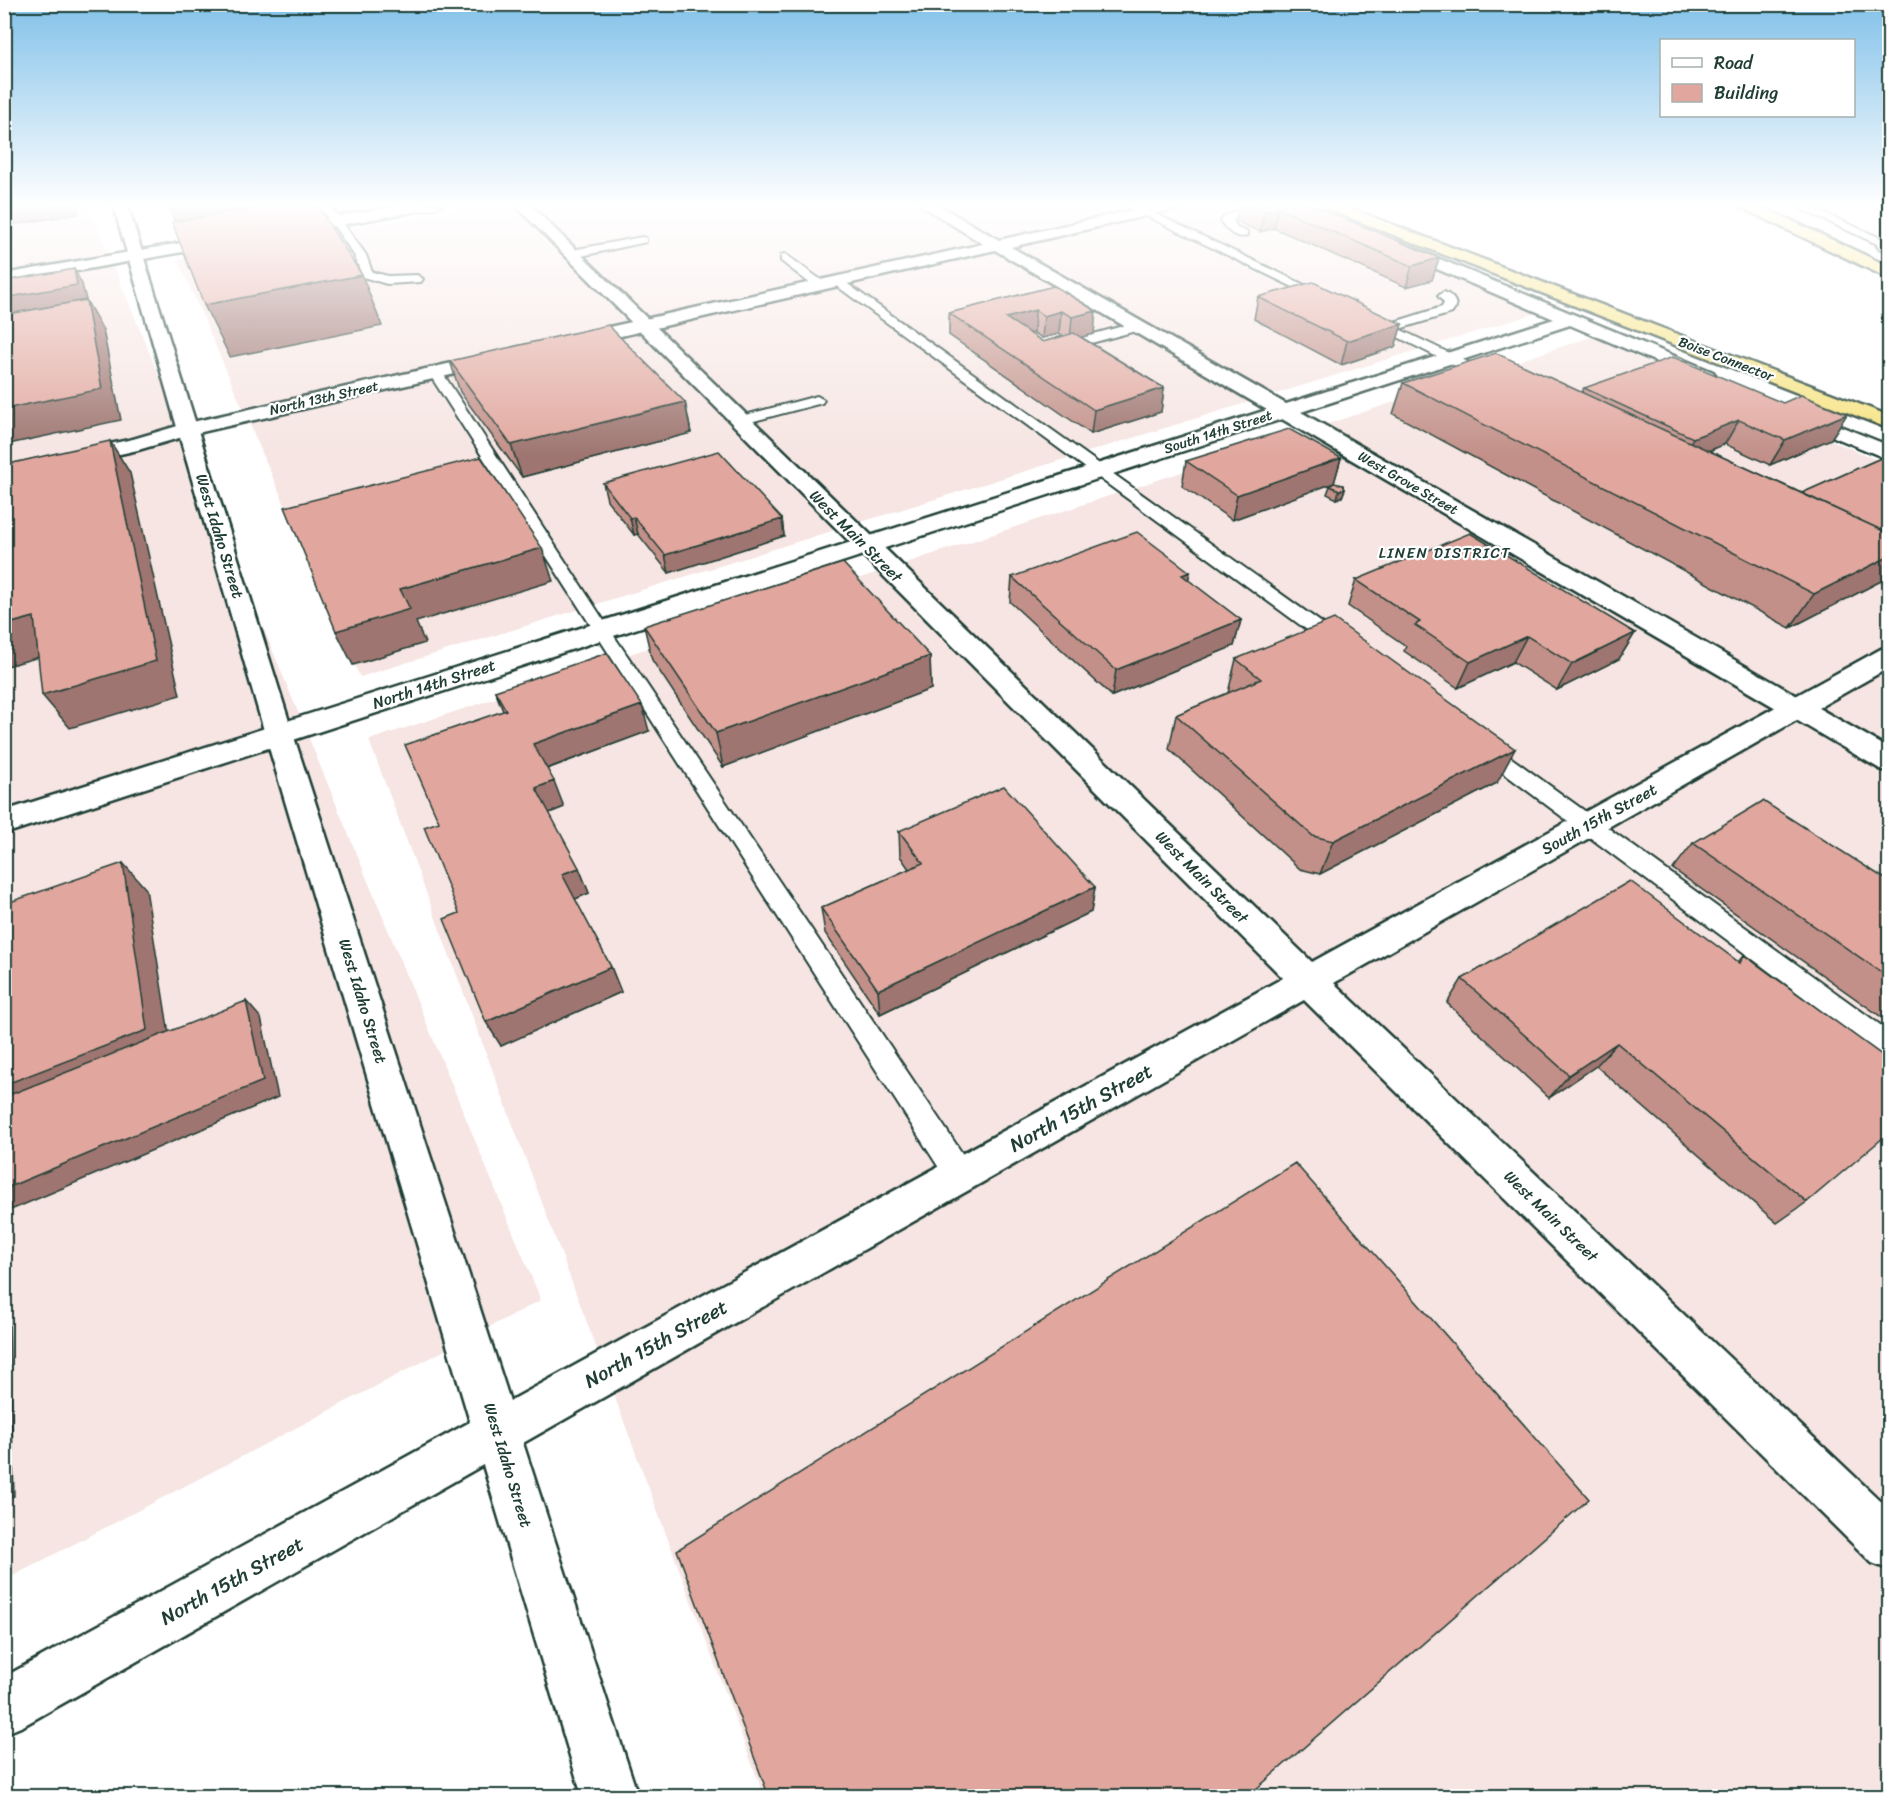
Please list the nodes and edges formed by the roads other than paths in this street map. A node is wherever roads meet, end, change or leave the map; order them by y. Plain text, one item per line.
1 (146, 288) edge
2 (607, 288) edge
3 (807, 288) edge
4 (836, 288) edge
5 (1072, 288) edge
6 (1305, 288) edge
7 (1497, 288) edge
8 (1543, 288) edge
9 (1444, 296) dead end
10 (1336, 303) edge
11 (1357, 313) edge
12 (1571, 319) junction
13 (644, 325) junction
14 (1138, 326) junction
15 (1386, 328) junction
16 (558, 345) edge
17 (1069, 345) edge
18 (513, 355) edge
19 (1449, 358) junction
20 (435, 372) junction
21 (1725, 384) edge
22 (1508, 386) edge
23 (817, 400) dead end
24 (1780, 408) edge
25 (1283, 410) junction
26 (740, 421) junction
27 (1890, 423) edge
28 (188, 429) junction
29 (1890, 454) edge
30 (1098, 471) junction
31 (4, 474) edge
32 (864, 545) junction
33 (601, 630) junction
34 (1890, 655) edge
35 (1358, 658) edge
36 (1797, 709) junction
37 (279, 734) junction
38 (1463, 734) edge
39 (1890, 762) edge
40 (4, 823) edge
41 (1590, 824) junction
42 (1308, 981) junction
43 (1890, 1047) edge
44 (960, 1175) junction
45 (498, 1433) junction
46 (1890, 1545) edge
47 (4, 1707) edge
48 (610, 1797) edge

1 - 28 street, West Idaho Street
2 - 13 street, West Main Street
3 - 13 street
4 - 30 lane
5 - 14 street, West Grove Street
6 - 10 lane
7 - 12 street
8 - 27 highway, Boise Connector
9 - 15 lane
11 - 15 lane
12 - 19 street, South 14th Street
12 - 21 street
13 - 16 street
13 - 26 street, West Main Street
14 - 17 lane
14 - 25 street, West Grove Street
15 - 19 lane
18 - 20 street, North 13th Street
19 - 22 lane
19 - 25 street, South 14th Street
20 - 28 street, North 13th Street
20 - 33 lane
23 - 26 lane
24 - 29 street
25 - 30 street, South 14th Street
25 - 36 street, West Grove Street
26 - 32 street, West Main Street
28 - 31 street, North 13th Street
28 - 37 street, West Idaho Street
30 - 32 street, South 14th Street
30 - 35 lane
32 - 33 street, North 14th Street
32 - 42 street, West Main Street
33 - 37 street, North 14th Street
33 - 44 lane
34 - 36 street, South 15th Street
36 - 39 street, West Grove Street
36 - 41 street, South 15th Street
37 - 40 street, North 14th Street
37 - 45 street, West Idaho Street
38 - 41 lane
41 - 42 street, South 15th Street
41 - 43 lane
42 - 44 street, North 15th Street
42 - 46 street, West Main Street
44 - 45 street, North 15th Street
45 - 47 street, North 15th Street
45 - 48 street, West Idaho Street

